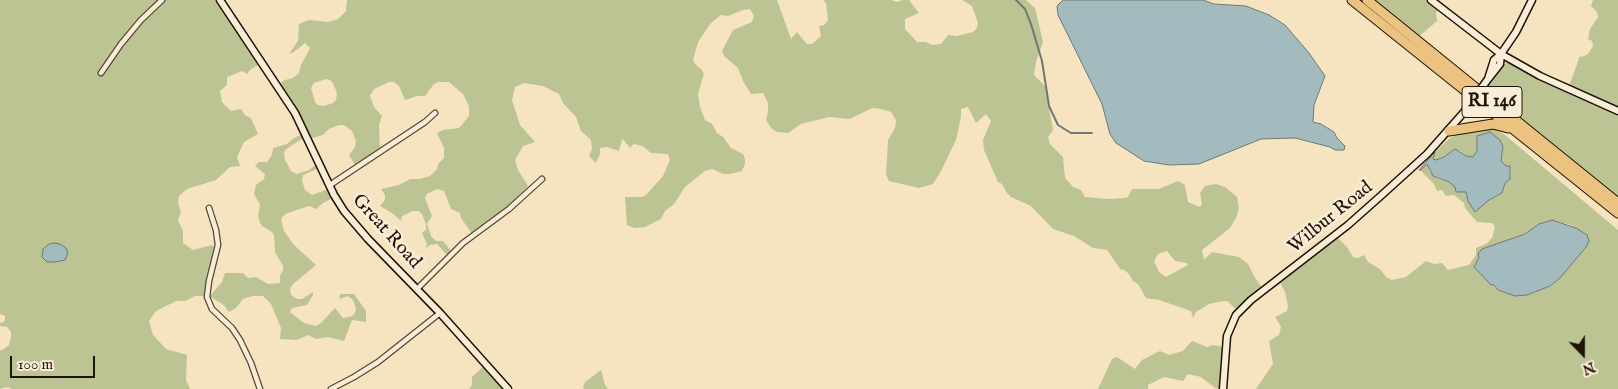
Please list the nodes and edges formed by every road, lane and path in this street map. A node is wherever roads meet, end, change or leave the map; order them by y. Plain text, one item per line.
1 (162, 0) edge
2 (220, 0) edge
3 (1352, 0) edge
4 (1367, 0) edge
5 (1431, 0) edge
6 (1532, 0) edge
7 (1501, 54) junction
8 (101, 73) dead end
9 (1618, 111) edge
10 (435, 113) dead end
11 (1449, 131) junction
12 (1516, 132) junction
13 (542, 179) dead end
14 (330, 185) junction
15 (1618, 203) edge
16 (209, 208) dead end
17 (1618, 213) edge
18 (417, 289) junction
19 (440, 312) junction
20 (260, 389) edge
21 (332, 389) edge
22 (508, 389) edge
23 (1223, 389) edge

1 - 8 street
2 - 14 street, Great Road
3 - 12 highway, RI 146
4 - 15 highway, RI 146
5 - 7 street
6 - 7 street, Wilbur Road
7 - 9 street
7 - 11 street, Wilbur Road, bridge
10 - 14 street
11 - 12 highway
11 - 23 street, Wilbur Road
12 - 17 highway, RI 146
13 - 18 street
14 - 18 street, Great Road
16 - 20 street
18 - 19 street, Great Road
19 - 21 street
19 - 22 street, Great Road

